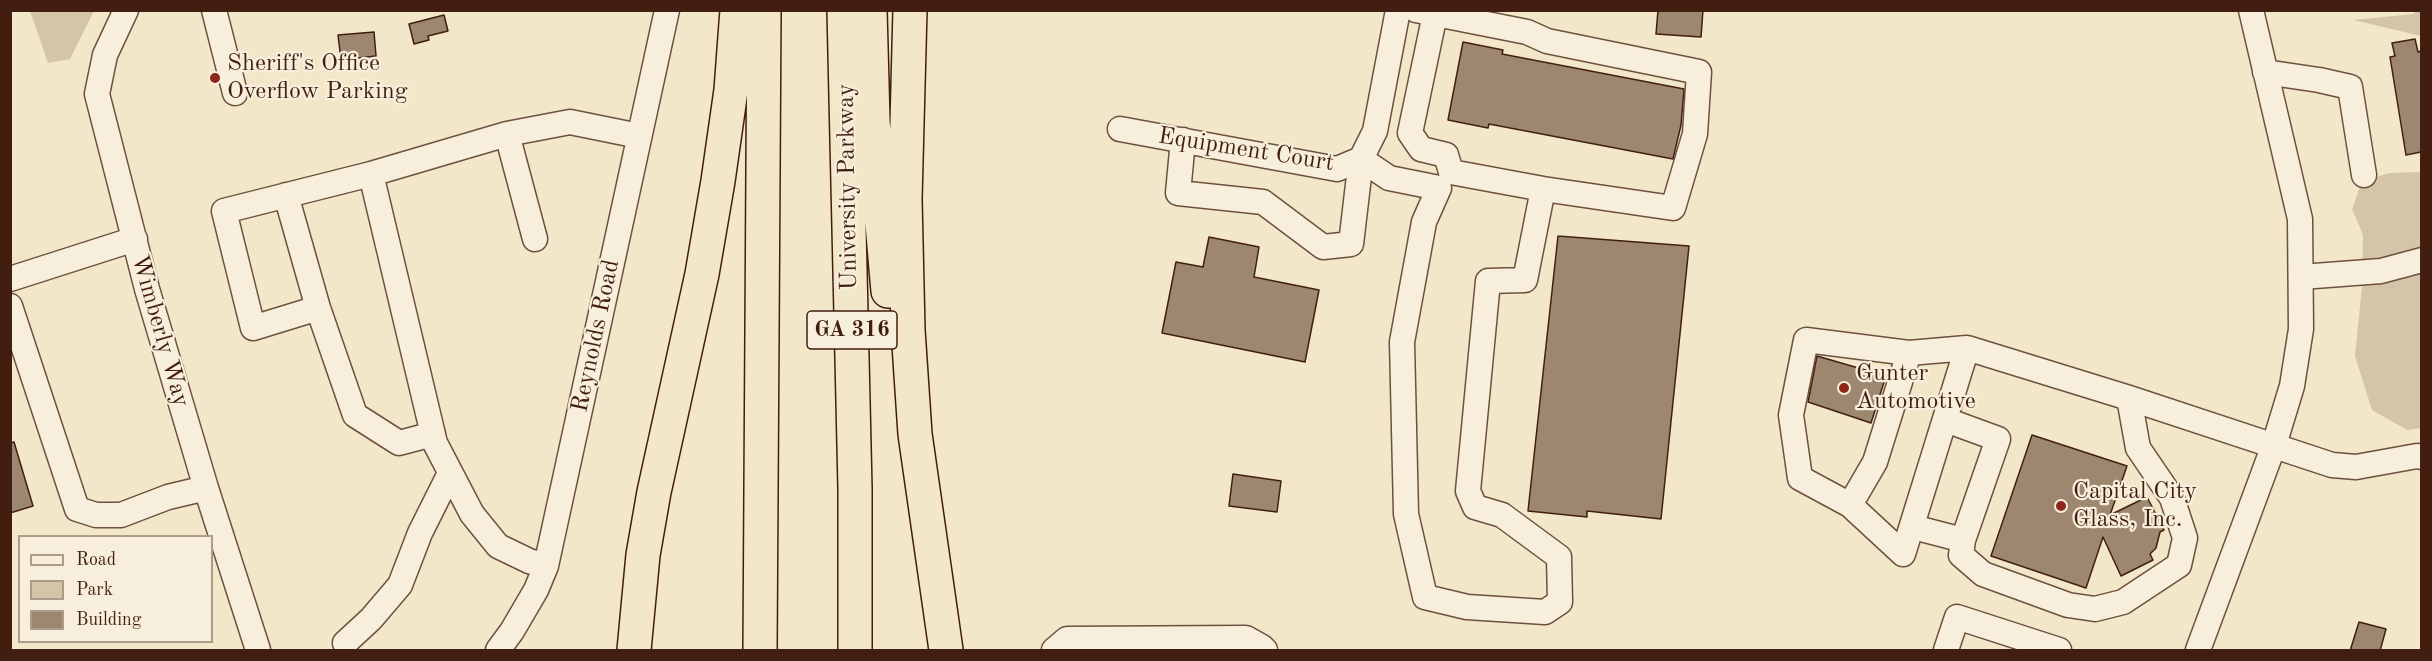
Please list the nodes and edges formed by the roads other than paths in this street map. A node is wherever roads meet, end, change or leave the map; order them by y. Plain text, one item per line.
1 (126, 10) edge
2 (214, 10) edge
3 (667, 10) edge
4 (737, 10) edge
5 (764, 10) edge
6 (844, 10) edge
7 (870, 10) edge
8 (910, 10) edge
9 (1398, 10) edge
10 (2251, 10) edge
11 (1425, 12) edge
12 (2265, 72) junction
13 (235, 93) dead end
14 (1120, 129) dead end
15 (507, 134) junction
16 (639, 136) junction
17 (1183, 140) junction
18 (1361, 159) junction
19 (371, 174) junction
20 (2364, 175) dead end
21 (1446, 180) junction
22 (1544, 189) junction
23 (286, 195) junction
24 (135, 239) junction
25 (535, 239) dead end
26 (2421, 260) edge
27 (2301, 277) junction
28 (10, 279) edge
29 (10, 306) edge
30 (318, 308) junction
31 (1967, 348) junction
32 (1909, 353) junction
33 (2129, 398) junction
34 (1946, 420) junction
35 (433, 434) junction
36 (915, 435) junction
37 (2274, 445) junction
38 (2421, 457) edge
39 (450, 472) junction
40 (206, 488) junction
41 (1850, 505) junction
42 (1913, 527) junction
43 (1963, 540) junction
44 (546, 566) junction
45 (345, 643) dead end
46 (258, 651) edge
47 (498, 651) edge
48 (634, 651) edge
49 (760, 651) edge
50 (855, 651) edge
51 (946, 651) edge
52 (1054, 651) edge
53 (1265, 651) edge
54 (1946, 651) edge
55 (2059, 651) edge
56 (2198, 651) edge

1 - 24 street, Wimberly Way
2 - 13 street
3 - 16 street, Reynolds Road
4 - 48 highway
5 - 49 highway
6 - 50 highway, University Parkway / GA 316
7 - 36 highway
8 - 36 highway
9 - 18 street, Equipment Court
10 - 12 street
11 - 21 street
11 - 22 street
12 - 20 street
12 - 27 street
14 - 17 street, Equipment Court
15 - 16 street
15 - 19 street
15 - 25 street
16 - 44 street, Reynolds Road
17 - 18 street, Equipment Court
17 - 18 street
18 - 21 street
19 - 23 street
19 - 35 street
21 - 22 street
21 - 22 street
23 - 30 street
23 - 30 street
24 - 28 street
24 - 40 street, Wimberly Way
26 - 27 street
27 - 37 street
29 - 40 street
30 - 35 street
31 - 32 street
31 - 33 street
31 - 34 street
32 - 41 street
32 - 41 street
33 - 37 street
33 - 43 street
34 - 42 street
34 - 43 street
35 - 39 street
36 - 51 highway
37 - 38 street
37 - 56 street
39 - 44 street
39 - 45 street
40 - 46 street, Wimberly Way
41 - 42 street
42 - 43 street
44 - 47 street, Reynolds Road
52 - 53 street
54 - 55 street

